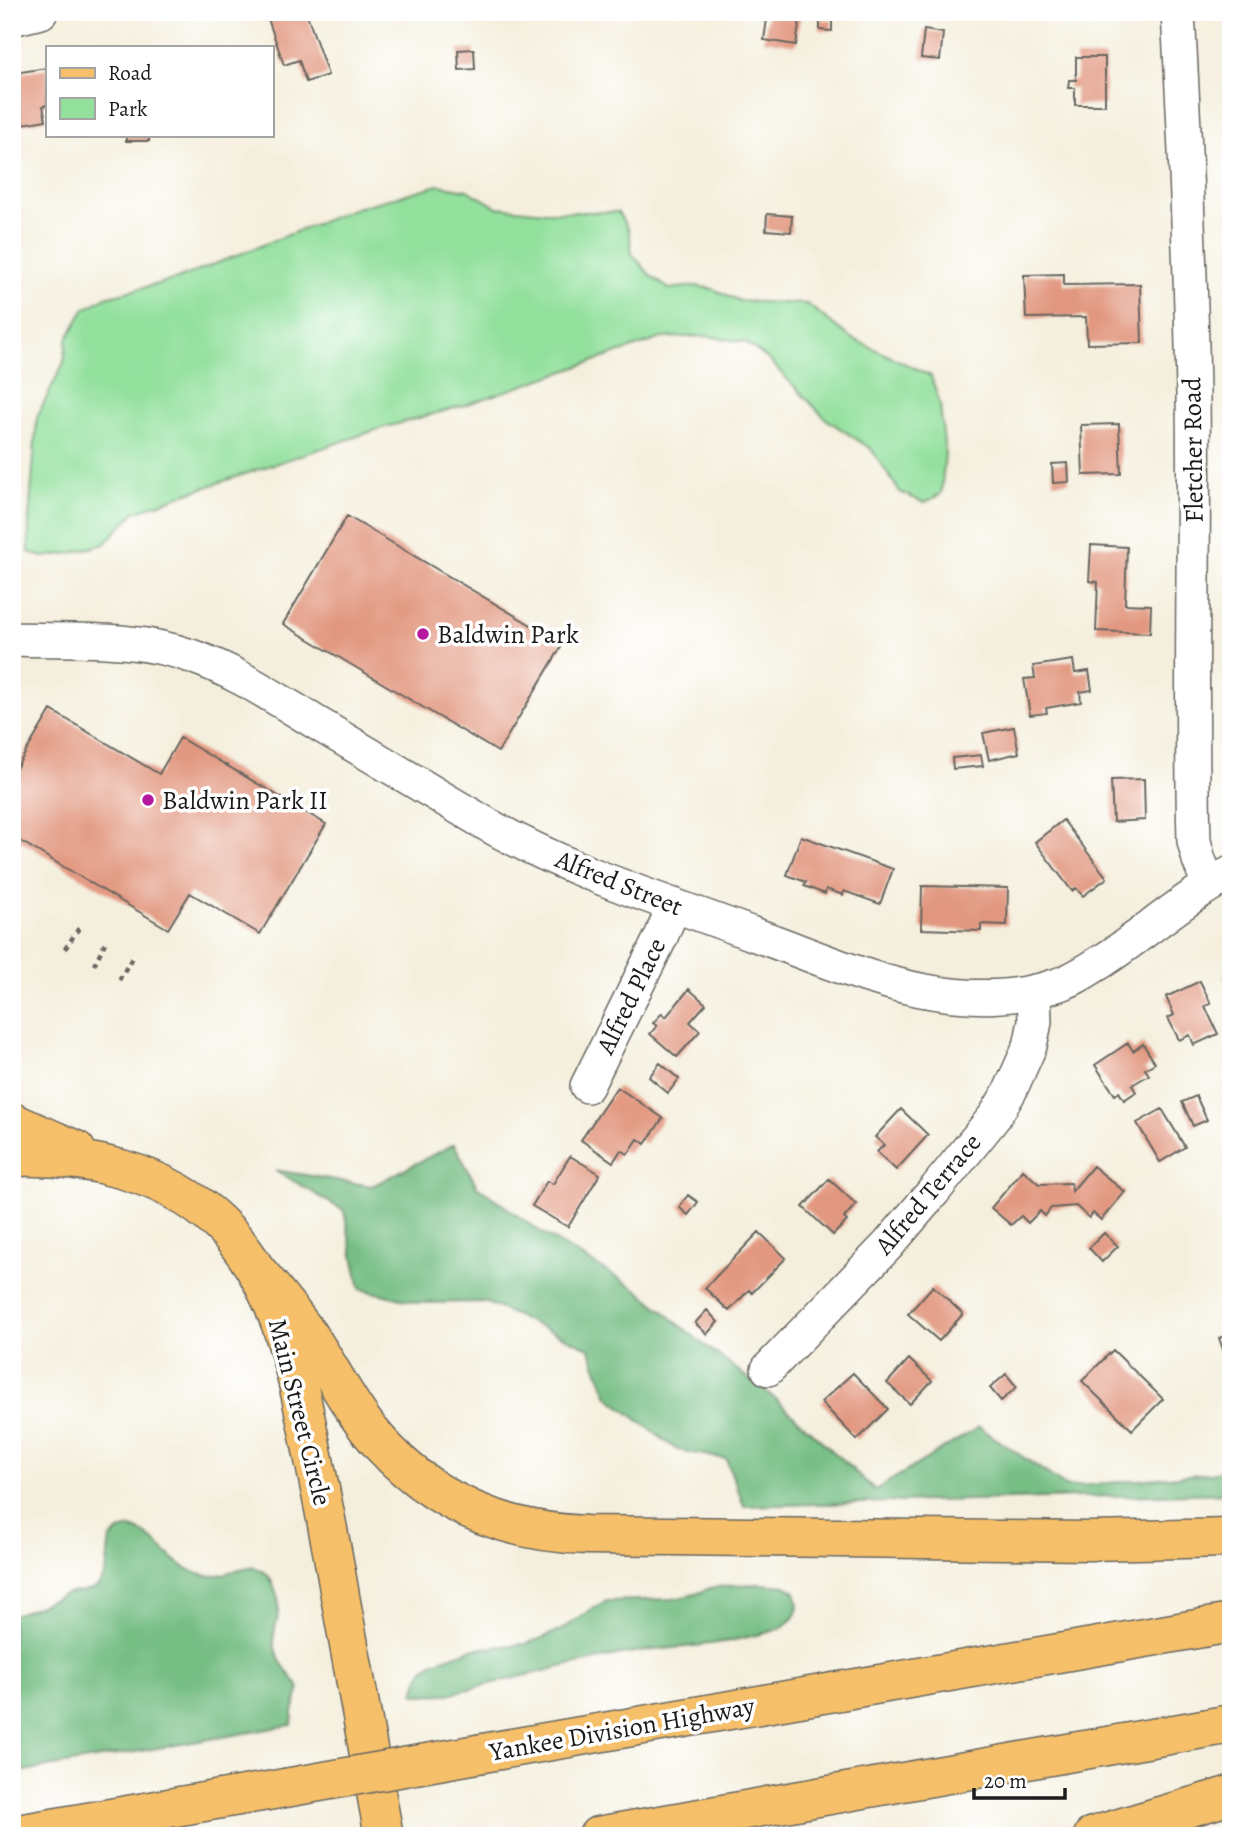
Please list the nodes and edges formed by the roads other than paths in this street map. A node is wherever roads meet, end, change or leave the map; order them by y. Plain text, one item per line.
1 (41, 12) edge
2 (1178, 12) edge
3 (12, 19) edge
4 (12, 639) edge
5 (1220, 879) edge
6 (674, 905) junction
7 (1034, 991) junction
8 (587, 1086) dead end
9 (12, 1122) edge
10 (12, 1157) edge
11 (123, 1169) junction
12 (256, 1270) junction
13 (768, 1368) dead end
14 (1231, 1538) edge
15 (1231, 1623) edge
16 (1231, 1724) edge
17 (1231, 1795) edge
18 (12, 1835) edge
19 (384, 1836) edge
20 (598, 1836) edge
21 (1093, 1836) edge

1 - 3 street
2 - 5 street, Fletcher Road
4 - 6 street, Alfred Street
5 - 7 street, Alfred Street
6 - 7 street, Alfred Street
6 - 8 street, Alfred Place
7 - 13 street, Alfred Terrace
9 - 11 main road
10 - 11 main road, Main Street Circle
11 - 12 main road, Main Street Circle
12 - 14 main road
12 - 19 main road, Main Street Circle
15 - 18 main road, Yankee Division Highway, bridge
16 - 20 main road
17 - 21 main road

